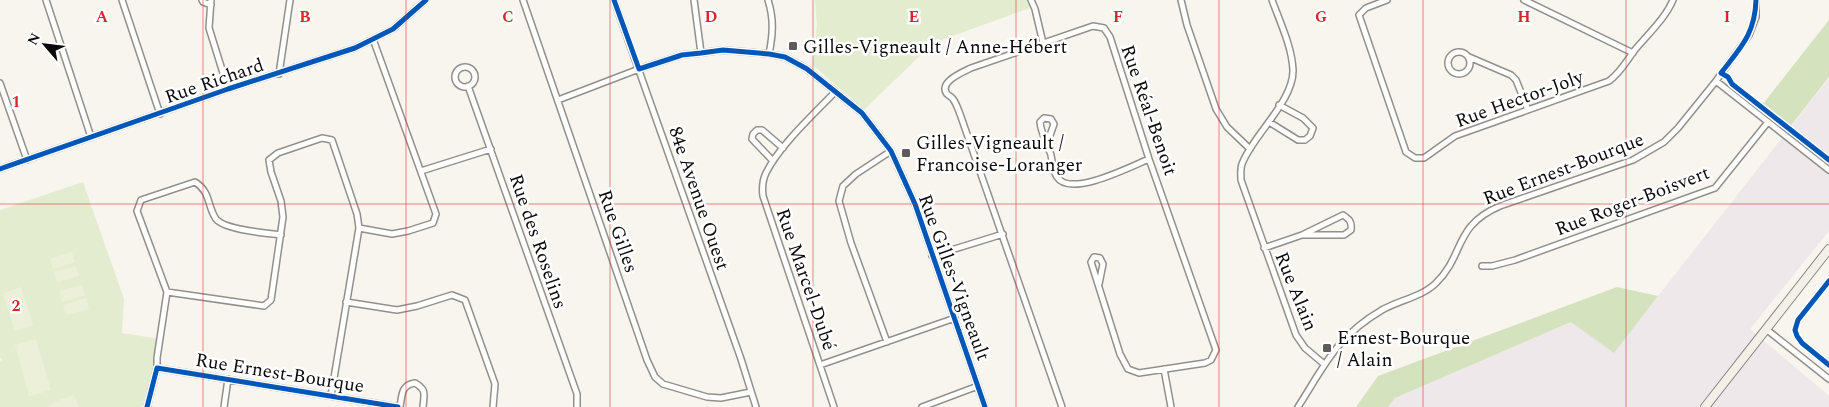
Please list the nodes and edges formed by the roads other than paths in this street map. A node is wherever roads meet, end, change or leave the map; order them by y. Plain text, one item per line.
1 (46, 0) edge
2 (122, 0) edge
3 (202, 0) edge
4 (290, 0) edge
5 (426, 0) edge
6 (523, 0) edge
7 (614, 0) edge
8 (694, 0) edge
9 (768, 0) edge
10 (1031, 0) edge
11 (1181, 0) edge
12 (1272, 0) edge
13 (1387, 0) edge
14 (1524, 0) edge
15 (1673, 0) edge
16 (1756, 0) edge
17 (211, 2) edge
18 (373, 39) junction
19 (1043, 42) junction
20 (701, 53) junction
21 (1633, 53) junction
22 (770, 54) junction
23 (1469, 57) junction
24 (639, 69) junction
25 (279, 74) junction
26 (1716, 81) junction
27 (0, 84) edge
28 (468, 86) dead end
29 (228, 89) junction
30 (835, 92) junction
31 (558, 100) junction
32 (1279, 105) junction
33 (1528, 110) junction
34 (160, 114) junction
35 (1269, 122) junction
36 (1768, 122) junction
37 (92, 137) junction
38 (1047, 144) dead end
39 (783, 148) junction
40 (1250, 148) junction
41 (491, 149) junction
42 (891, 151) junction
43 (1150, 159) junction
44 (27, 160) junction
45 (774, 161) junction
46 (0, 169) edge
47 (1829, 170) edge
48 (420, 171) junction
49 (359, 228) junction
50 (1003, 234) junction
51 (281, 235) junction
52 (1302, 235) junction
53 (1264, 248) junction
54 (1829, 249) edge
55 (932, 256) junction
56 (1482, 266) dead end
57 (1099, 284) dead end
58 (167, 292) junction
59 (346, 302) junction
60 (955, 318) junction
61 (1766, 329) junction
62 (886, 342) junction
63 (1324, 364) junction
64 (820, 365) junction
65 (157, 368) junction
66 (1164, 369) junction
67 (228, 379) junction
68 (1829, 379) edge
69 (978, 386) junction
70 (751, 392) junction
71 (331, 396) junction
72 (147, 407) edge
73 (224, 407) edge
74 (399, 407) edge
75 (423, 407) edge
76 (493, 407) edge
77 (577, 407) edge
78 (756, 407) edge
79 (834, 407) edge
80 (922, 407) edge
81 (985, 407) edge
82 (1062, 407) edge
83 (1170, 407) edge
84 (1298, 407) edge
85 (1705, 407) edge

1 - 37 street
2 - 34 street
3 - 17 street
4 - 25 street
5 - 18 street, Rue Richard
6 - 31 street, Rue Gilles
7 - 24 street, 84e Avenue Ouest
8 - 20 street
9 - 22 street
10 - 19 street
11 - 40 street
12 - 32 street, Rue Alain
13 - 33 street, Rue Hector-Joly
14 - 21 street
15 - 21 street, Rue Hector-Joly
16 - 26 street, Rue Ernest-Bourque
17 - 29 street
18 - 25 street, Rue Richard
18 - 48 street
19 - 43 street, Rue Réal-Benoit
19 - 50 street, Rue Réal-Benoit
20 - 22 street, Rue Gilles-Vigneault
20 - 24 street, Rue Gilles-Vigneault
21 - 33 street, Rue Hector-Joly
22 - 30 street, Rue Gilles-Vigneault
23 - 23 street
23 - 33 street
24 - 31 street, Rue Gilles-Vigneault
24 - 70 street, 84e Avenue Ouest
25 - 29 street, Rue Richard
26 - 36 street
26 - 63 street, Rue Ernest-Bourque
27 - 44 street
28 - 41 street, Rue des Roselins
29 - 34 street, Rue Richard
30 - 39 street, Rue Marcel-Dubé
30 - 42 street, Rue Gilles-Vigneault
31 - 70 street, Rue Gilles
32 - 35 street, Rue Alain
32 - 35 street
34 - 37 street, Rue Richard
35 - 40 street, Rue Alain
36 - 47 street
36 - 56 street, Rue Roger-Boisvert
37 - 44 street, Rue Richard
38 - 43 street
39 - 45 street, Rue Marcel-Dubé
39 - 45 street
40 - 53 street, Rue Alain
41 - 48 street
41 - 77 street, Rue des Roselins
42 - 55 street, Rue Gilles-Vigneault
42 - 62 street
43 - 66 street, Rue Réal-Benoit
44 - 46 street, Rue Richard
45 - 64 street, Rue Marcel-Dubé
48 - 49 street
49 - 51 street
49 - 59 street
50 - 55 street
50 - 82 street, Rue Réal-Benoit
51 - 58 street
51 - 58 street
52 - 52 street, Rue Alain
52 - 53 street, Rue Alain
53 - 63 street, Rue Alain
54 - 61 street
55 - 60 street, Rue Gilles-Vigneault
57 - 66 street, Rue Réal-Benoit
58 - 65 street
59 - 71 street
59 - 76 street
60 - 62 street
60 - 69 street, Rue Gilles-Vigneault
61 - 68 street
61 - 85 street
62 - 64 street
63 - 84 street, Rue Ernest-Bourque
64 - 79 street, Rue Marcel-Dubé
65 - 67 street, Rue Ernest-Bourque
65 - 72 street
66 - 83 street
67 - 71 street, Rue Ernest-Bourque
67 - 73 street
69 - 80 street
69 - 81 street, Rue Gilles-Vigneault
70 - 78 street, 84e Avenue Ouest
71 - 74 street, Rue Ernest-Bourque
74 - 75 street, Rue Ernest-Bourque

